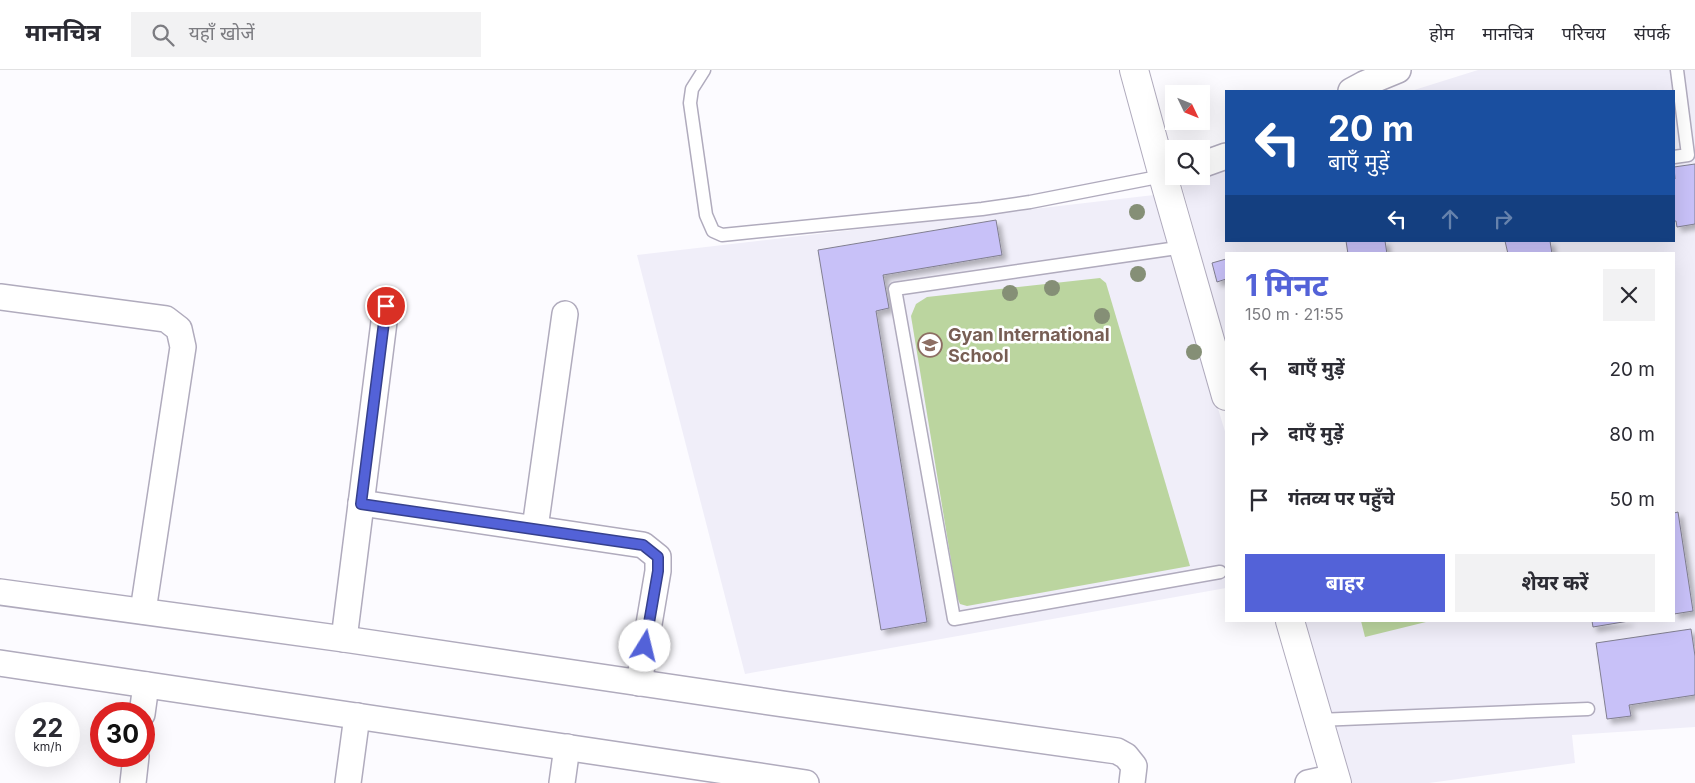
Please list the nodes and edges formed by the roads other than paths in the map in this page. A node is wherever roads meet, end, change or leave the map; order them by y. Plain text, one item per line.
1 (704, 70) edge
2 (1134, 70) edge
3 (1352, 70) edge
4 (1398, 70) edge
5 (1677, 70) edge
6 (1349, 90) edge
7 (1351, 90) edge
8 (1225, 156) edge
9 (1675, 158) edge
10 (1210, 162) edge
11 (1165, 165) edge
12 (1165, 175) edge
13 (1170, 185) edge
14 (1184, 247) junction
15 (0, 298) edge
16 (386, 306) dead end
17 (566, 314) dead end
18 (1225, 392) edge
19 (361, 504) junction
20 (535, 528) junction
21 (1220, 572) dead end
22 (0, 592) edge
23 (143, 611) junction
24 (1290, 622) edge
25 (344, 639) junction
26 (0, 663) edge
27 (639, 683) junction
28 (146, 685) junction
29 (144, 702) edge
30 (1588, 709) dead end
31 (357, 716) junction
32 (1318, 720) junction
33 (567, 747) junction
34 (135, 767) edge
35 (1336, 780) edge
36 (792, 782) edge
37 (133, 783) edge
38 (348, 783) edge
39 (562, 783) edge
40 (1132, 783) edge
41 (1308, 783) edge

1 - 12 lane
2 - 11 street
3 - 6 street
4 - 7 street
5 - 9 lane
8 - 10 street
13 - 14 street
14 - 18 street
14 - 21 lane
15 - 23 street
16 - 19 street
17 - 20 street
19 - 20 street
19 - 25 street
20 - 27 street
22 - 23 street
23 - 25 street
24 - 32 street
25 - 27 street
26 - 28 street
27 - 40 street
28 - 29 street
28 - 31 street
30 - 32 lane
31 - 33 street
31 - 38 street
32 - 35 street
33 - 36 street
33 - 39 street
34 - 37 street
35 - 41 street

